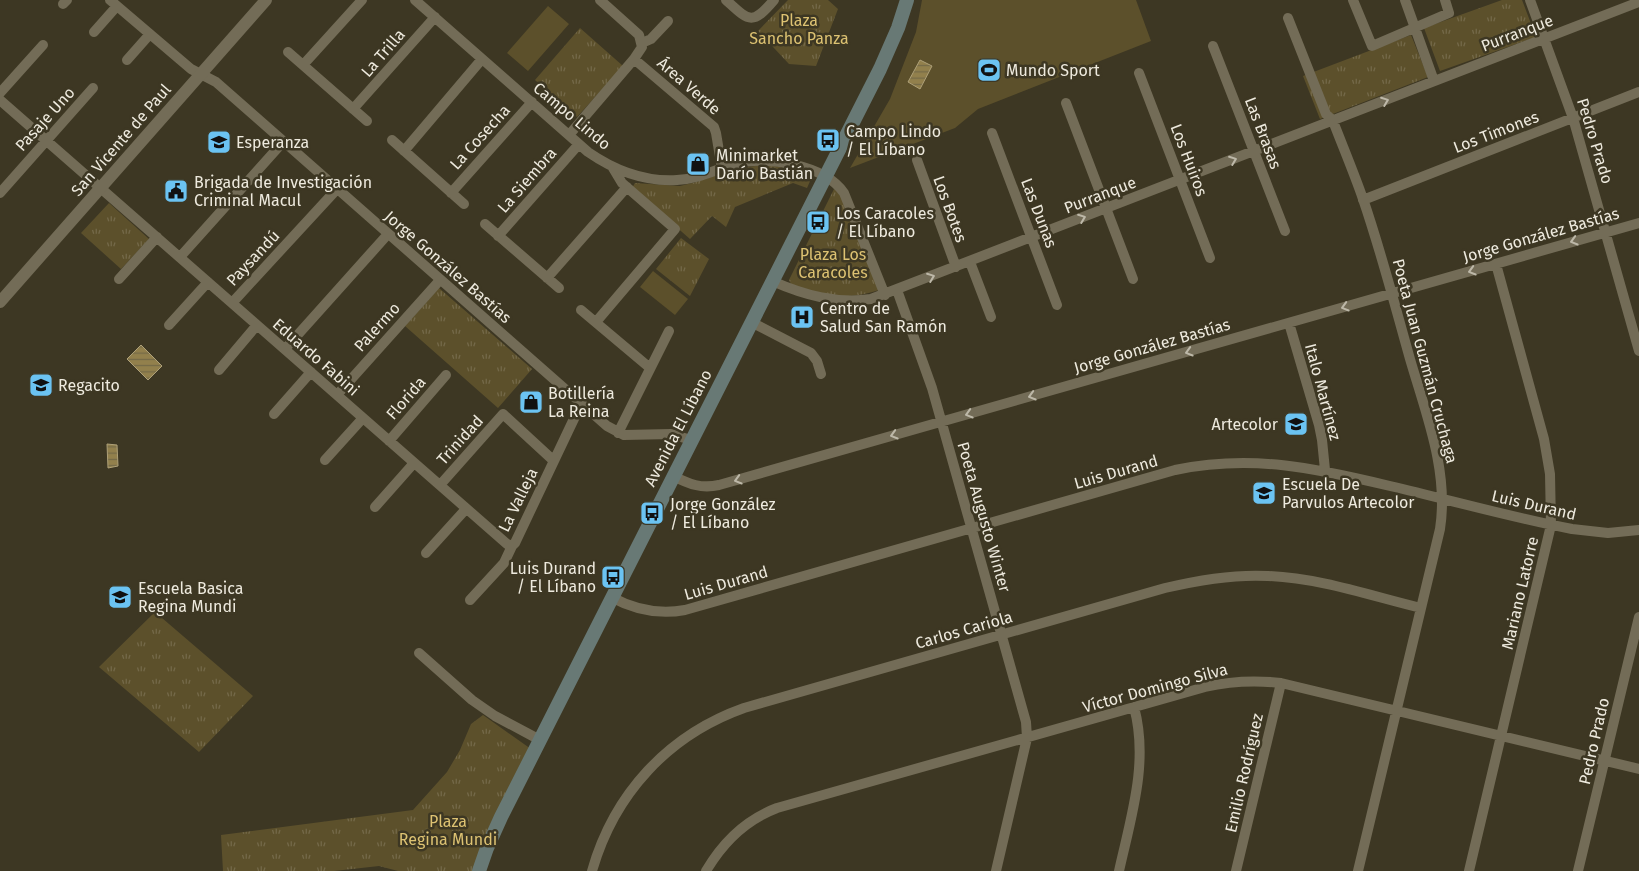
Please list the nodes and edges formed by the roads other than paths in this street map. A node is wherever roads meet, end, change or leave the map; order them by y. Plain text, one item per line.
1 (266, 0) edge
2 (362, 0) edge
3 (417, 0) edge
4 (600, 0) edge
5 (726, 0) edge
6 (774, 0) edge
7 (907, 0) edge
8 (1353, 0) edge
9 (1405, 0) edge
10 (1445, 0) edge
11 (1530, 0) edge
12 (1639, 2) edge
13 (114, 3) edge
14 (435, 17) junction
15 (1288, 18) dead end
16 (668, 21) dead end
17 (1414, 27) junction
18 (94, 32) dead end
19 (150, 34) junction
20 (1544, 39) junction
21 (642, 43) junction
22 (43, 45) dead end
23 (1213, 46) dead end
24 (288, 52) dead end
25 (482, 59) junction
26 (634, 59) junction
27 (127, 60) dead end
28 (303, 65) junction
29 (1139, 73) dead end
30 (201, 74) junction
31 (1434, 81) junction
32 (93, 88) dead end
33 (1639, 92) edge
34 (0, 93) edge
35 (0, 100) edge
36 (532, 102) junction
37 (1066, 103) dead end
38 (353, 109) junction
39 (1573, 118) junction
40 (367, 121) dead end
41 (1333, 121) junction
42 (992, 133) dead end
43 (569, 135) junction
44 (46, 140) junction
45 (392, 140) dead end
46 (283, 142) junction
47 (579, 144) junction
48 (404, 151) junction
49 (1254, 152) junction
50 (916, 160) dead end
51 (613, 168) junction
52 (722, 169) junction
53 (825, 176) junction
54 (1180, 180) junction
55 (627, 187) junction
56 (101, 188) junction
57 (337, 189) junction
58 (451, 192) junction
59 (0, 193) edge
60 (1363, 200) junction
61 (464, 204) dead end
62 (1106, 209) junction
63 (1639, 223) edge
64 (485, 224) dead end
65 (1285, 231) dead end
66 (1606, 232) junction
67 (388, 234) junction
68 (498, 236) junction
69 (157, 237) junction
70 (1032, 238) junction
71 (180, 257) junction
72 (1210, 258) dead end
73 (970, 262) junction
74 (1496, 264) junction
75 (956, 267) junction
76 (547, 278) junction
77 (119, 279) dead end
78 (1133, 279) dead end
79 (440, 280) junction
80 (772, 281) junction
81 (208, 282) junction
82 (559, 288) dead end
83 (897, 290) junction
84 (1392, 294) junction
85 (885, 295) junction
86 (0, 300) edge
87 (232, 304) junction
88 (1057, 305) dead end
89 (581, 310) dead end
90 (992, 317) dead end
91 (596, 322) junction
92 (751, 322) junction
93 (1289, 323) junction
94 (257, 325) junction
95 (169, 326) dead end
96 (669, 332) dead end
97 (285, 349) junction
98 (1639, 351) edge
99 (650, 368) junction
100 (219, 370) dead end
101 (311, 372) junction
102 (821, 374) dead end
103 (446, 375) dead end
104 (337, 395) junction
105 (582, 404) junction
106 (274, 414) dead end
107 (363, 418) junction
108 (941, 422) junction
109 (618, 433) junction
110 (691, 440) junction
111 (389, 441) junction
112 (325, 460) dead end
113 (554, 461) junction
114 (414, 463) junction
115 (1325, 470) junction
116 (673, 476) junction
117 (440, 486) junction
118 (1443, 498) junction
119 (375, 506) dead end
120 (466, 509) junction
121 (1551, 525) junction
122 (972, 528) junction
123 (1639, 530) edge
124 (512, 546) junction
125 (426, 553) dead end
126 (611, 597) junction
127 (470, 600) dead end
128 (1421, 608) junction
129 (1639, 617) edge
130 (1003, 634) junction
131 (418, 653) dead end
132 (1281, 683) junction
133 (1134, 707) junction
134 (1397, 710) junction
135 (1501, 736) junction
136 (1027, 738) junction
137 (540, 740) junction
138 (1604, 760) junction
139 (1639, 769) edge
140 (479, 871) edge
141 (592, 871) edge
142 (706, 871) edge
143 (996, 871) edge
144 (1118, 871) edge
145 (1236, 871) edge
146 (1358, 871) edge
147 (1469, 871) edge
148 (1578, 871) edge

1 - 30 street, San Vicente de Paul
2 - 28 street
3 - 14 street, Campo Lindo
4 - 21 street
5 - 6 street
7 - 53 main road, Avenida El Líbano
8 - 17 street
9 - 17 street
10 - 17 street
11 - 20 street, Pedro Prado
12 - 20 street, Purranque
13 - 18 street
13 - 19 street, Jorge González Bastías
14 - 25 street, Campo Lindo
14 - 38 street, La Trilla
15 - 41 street, Poeta Juan Guzmán Cruchaga
16 - 21 street
17 - 31 street
19 - 27 street
19 - 30 street, Jorge González Bastías
20 - 31 street, Purranque
20 - 39 street, Pedro Prado
21 - 26 street
22 - 34 street
23 - 49 street, Las Brasas
24 - 28 street
25 - 36 street, Campo Lindo
25 - 48 street
26 - 43 street
26 - 52 street, Área Verde
28 - 38 street
29 - 54 street, Los Huiros
30 - 46 street, Jorge González Bastías
30 - 56 street, San Vicente de Paul
41 -> 31 street, Purranque
32 - 44 street, Pasaje Uno
33 - 39 street, Los Timones
35 - 44 street, Eduardo Fabini
36 - 43 street, Campo Lindo
36 - 58 street, La Cosecha
37 - 62 street
38 - 40 street
39 - 60 street, Los Timones
39 - 66 street, Pedro Prado
41 - 49 street, Purranque
41 - 60 street, Poeta Juan Guzmán Cruchaga
42 - 70 street, Las Dunas
43 - 47 street, Campo Lindo
44 - 56 street, Eduardo Fabini
44 - 59 street, Pasaje Uno
45 - 48 street, La Cosecha
46 - 57 street, Jorge González Bastías
46 - 71 street
47 - 51 street, Campo Lindo
47 - 68 street, La Siembra
48 - 58 street, La Cosecha
54 -> 49 street, Purranque
49 - 65 street, Las Brasas
50 - 75 street, Los Botes
51 - 52 street, Campo Lindo
51 - 55 street
52 - 53 street, Campo Lindo
53 - 80 main road, Avenida El Líbano
53 - 85 street
54 - 62 street, Purranque
54 - 72 street, Los Huiros
55 - 76 street
55 - 91 street
56 - 69 street, Eduardo Fabini
56 - 86 street, San Vicente de Paul
57 - 67 street, Jorge González Bastías
57 - 87 street, Paysandú
58 - 61 street, La Cosecha
60 - 84 street, Poeta Juan Guzmán Cruchaga
70 -> 62 street, Purranque
62 - 78 street
63 - 66 street, Jorge González Bastías
64 - 68 street, La Siembra
66 -> 74 street, Jorge González Bastías
66 - 98 street, Pedro Prado
67 - 79 street, Jorge González Bastías
67 - 97 street
68 - 76 street, La Siembra
69 - 71 street, Eduardo Fabini
69 - 77 street
70 - 73 street, Purranque
70 - 88 street, Las Dunas
71 - 81 street, Eduardo Fabini
73 - 75 street, Purranque
73 - 90 street, Los Botes
74 -> 84 street, Jorge González Bastías
74 - 121 street, Mariano Latorre
83 -> 75 street, Purranque
76 - 82 street, La Siembra
79 - 104 street, Palermo
79 - 105 street, Jorge González Bastías
80 - 85 street, Purranque
80 - 92 main road, Avenida El Líbano
81 - 87 street, Eduardo Fabini
81 - 95 street, Paysandú
83 - 85 street, Purranque
83 - 108 street, Poeta Augusto Winter
84 -> 93 street, Jorge González Bastías
84 - 118 street, Poeta Juan Guzmán Cruchaga
87 - 94 street, Eduardo Fabini
89 - 91 street
91 - 99 street
92 - 102 street
92 - 110 main road, Avenida El Líbano
93 -> 108 street, Jorge González Bastías
93 - 115 street, Italo Martínez
94 - 97 street, Eduardo Fabini
94 - 100 street
96 - 99 street
97 - 101 street, Eduardo Fabini
99 - 109 street
101 - 104 street, Eduardo Fabini
101 - 106 street
103 - 111 street, Florida
104 - 107 street, Eduardo Fabini
105 - 109 street, Jorge González Bastías
105 - 113 street, La Valleja
107 - 111 street, Eduardo Fabini
107 - 112 street
108 -> 116 street, Jorge González Bastías
108 - 122 street, Poeta Augusto Winter
109 - 110 street
110 - 116 main road, Avenida El Líbano
111 - 114 street, Eduardo Fabini
113 - 117 street, Trinidad
113 - 124 street, La Valleja
114 - 117 street, Eduardo Fabini
114 - 119 street
115 - 118 street, Luis Durand
115 - 122 street, Luis Durand
116 - 126 main road, Avenida El Líbano
117 - 120 street, Eduardo Fabini
118 - 121 street, Luis Durand
118 - 128 street, Poeta Juan Guzmán Cruchaga
120 - 124 street, Eduardo Fabini
120 - 125 street
121 - 123 street, Luis Durand
121 - 135 street, Mariano Latorre
122 - 126 street, Luis Durand
122 - 130 street, Poeta Augusto Winter
124 - 127 street, La Valleja
126 - 137 main road, Avenida El Líbano
128 - 130 street, Carlos Cariola
128 - 134 street, Poeta Juan Guzmán Cruchaga
129 - 138 street, Pedro Prado
130 - 136 street, Poeta Augusto Winter
130 - 141 street, Carlos Cariola
131 - 137 street
132 - 133 street, Víctor Domingo Silva
132 - 134 street, Víctor Domingo Silva
132 - 145 street, Emilio Rodríguez
133 - 136 street, Víctor Domingo Silva
133 - 144 street
134 - 135 street, Víctor Domingo Silva
134 - 146 street, Poeta Juan Guzmán Cruchaga
135 - 138 street, Víctor Domingo Silva
135 - 147 street, Mariano Latorre
136 - 142 street, Víctor Domingo Silva
136 - 143 street, Poeta Augusto Winter
137 - 140 main road, Avenida El Líbano
138 - 139 street, Víctor Domingo Silva
138 - 148 street, Pedro Prado

